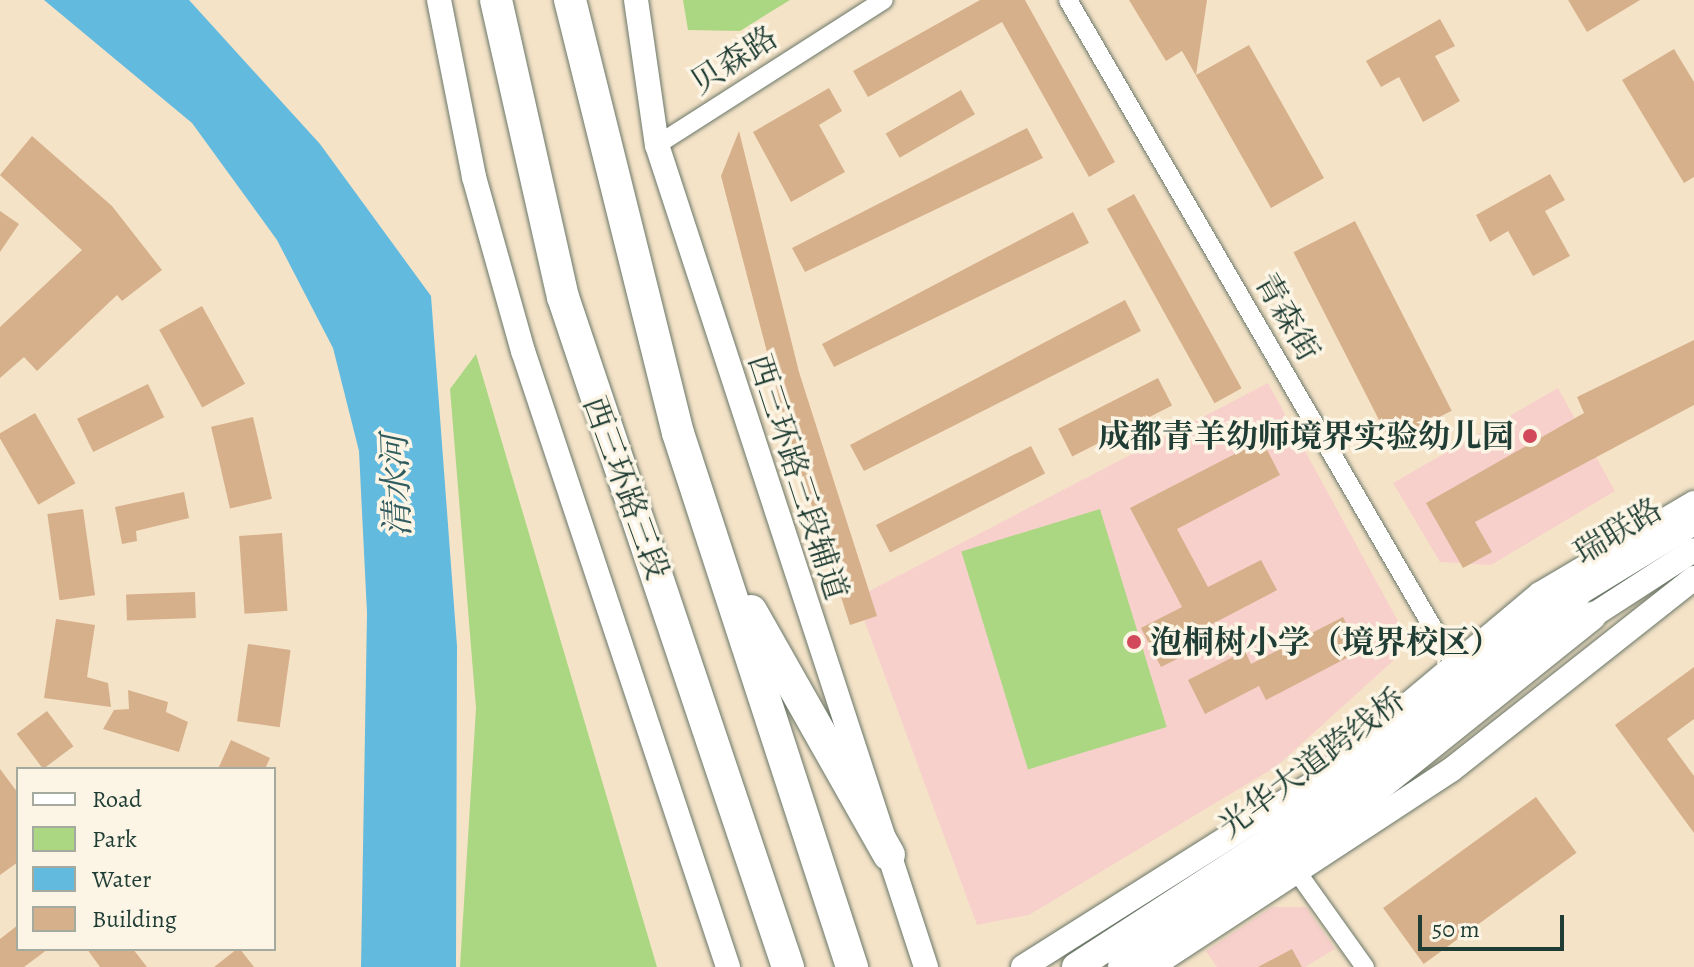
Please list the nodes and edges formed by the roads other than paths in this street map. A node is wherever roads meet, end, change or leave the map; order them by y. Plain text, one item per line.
1 (439, 0) edge
2 (496, 0) edge
3 (570, 0) edge
4 (636, 0) edge
5 (884, 0) edge
6 (1068, 0) edge
7 (657, 145) junction
8 (1694, 503) edge
9 (1694, 523) edge
10 (716, 549) junction
11 (1694, 550) edge
12 (1694, 578) edge
13 (1584, 605) junction
14 (1454, 664) junction
15 (889, 855) junction
16 (1300, 876) junction
17 (728, 967) edge
18 (788, 967) edge
19 (852, 967) edge
20 (926, 967) edge
21 (1023, 967) edge
22 (1076, 967) edge
23 (1122, 967) edge
24 (1151, 967) edge
25 (1365, 967) edge

1 - 17 main road
2 - 18 highway, 西三环路三段
3 - 10 highway, 西三环路三段
4 - 7 main road, 西三环路三段辅道
5 - 7 street, 贝森路
6 - 14 street, 青森街
7 - 15 main road, 西三环路三段辅道
8 - 14 main road
9 - 13 main road, 瑞联路
10 - 15 highway
10 - 19 highway, 西三环路三段
11 - 13 main road, 瑞联路
12 - 16 main road
13 - 22 main road, 光华大道跨线桥
13 - 23 main road, 光华大道跨线桥
14 - 21 main road
15 - 20 main road, 西三环路三段辅道
16 - 24 main road
16 - 25 street

